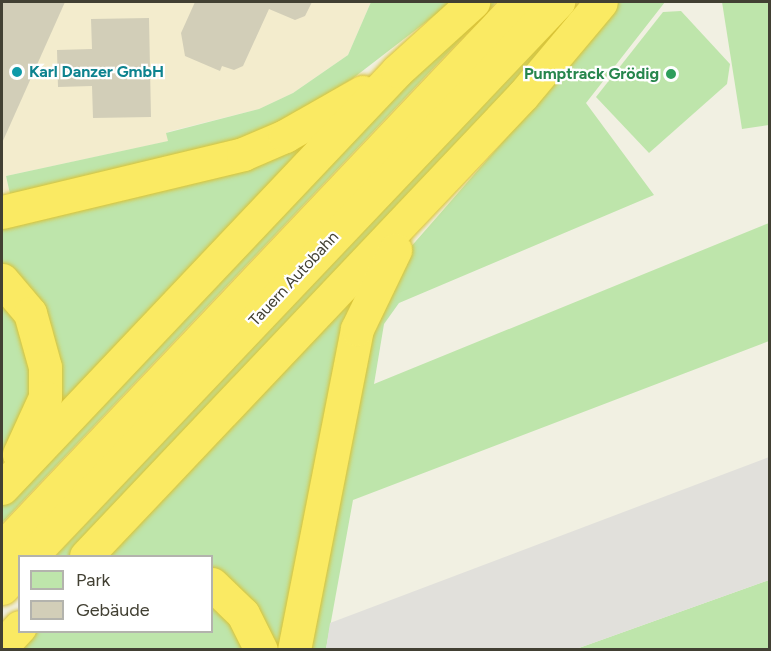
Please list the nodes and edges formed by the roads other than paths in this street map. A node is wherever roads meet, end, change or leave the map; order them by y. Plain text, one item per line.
1 (473, 2) edge
2 (520, 2) edge
3 (558, 2) edge
4 (601, 2) edge
5 (397, 71) junction
6 (417, 207) junction
7 (2, 212) edge
8 (2, 280) edge
9 (2, 479) edge
10 (2, 488) edge
11 (2, 548) edge
12 (32, 555) edge
13 (87, 555) edge
14 (18, 571) edge
15 (213, 585) edge
16 (2, 588) edge
17 (261, 650) edge
18 (294, 650) edge

1 - 5 highway
2 - 11 highway, Tauern Autobahn
3 - 12 highway, Tauern Autobahn
4 - 6 highway
5 - 7 highway
5 - 10 highway
6 - 13 highway
6 - 18 highway
8 - 9 highway
14 - 16 highway
15 - 17 highway

